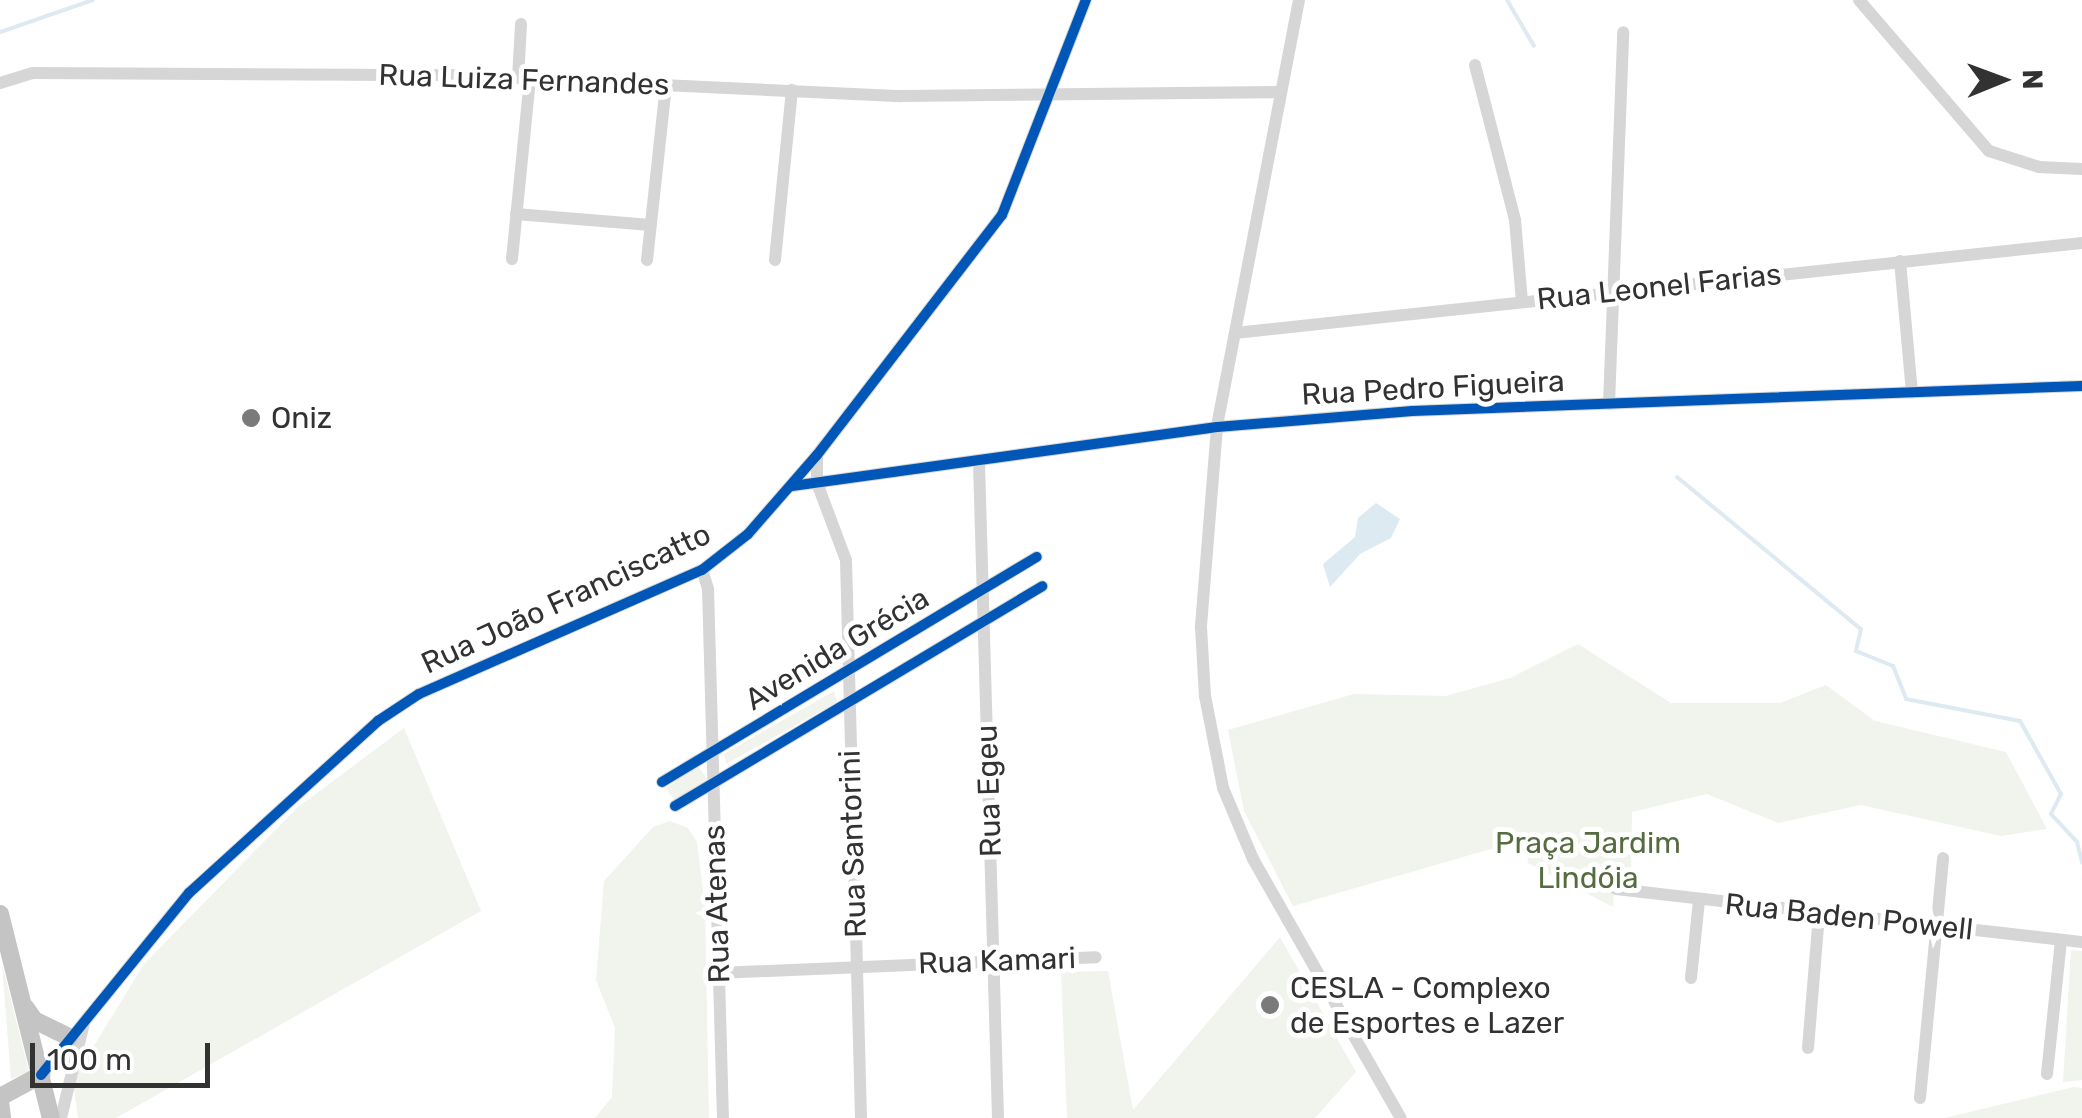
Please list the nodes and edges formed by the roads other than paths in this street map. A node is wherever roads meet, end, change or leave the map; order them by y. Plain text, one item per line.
1 (1086, 0) edge
2 (1299, 0) edge
3 (1859, 0) edge
4 (521, 24) dead end
5 (1623, 32) dead end
6 (1475, 65) dead end
7 (524, 78) junction
8 (0, 83) edge
9 (666, 84) junction
10 (792, 90) junction
11 (1281, 92) junction
12 (1049, 97) junction
13 (2082, 169) edge
14 (516, 214) junction
15 (651, 225) junction
16 (2082, 243) edge
17 (512, 258) dead end
18 (647, 260) dead end
19 (775, 260) dead end
20 (1900, 261) junction
21 (1610, 293) junction
22 (1522, 302) junction
23 (1236, 333) junction
24 (2082, 386) edge
25 (1912, 392) junction
26 (1609, 404) junction
27 (1217, 428) junction
28 (818, 456) junction
29 (979, 464) junction
30 (817, 482) junction
31 (792, 486) junction
32 (1038, 557) dead end
33 (702, 570) junction
34 (1042, 586) dead end
35 (983, 590) junction
36 (984, 621) junction
37 (849, 671) junction
38 (850, 703) junction
39 (712, 752) junction
40 (662, 782) dead end
41 (713, 783) junction
42 (675, 806) dead end
43 (1943, 858) dead end
44 (1616, 890) dead end
45 (1699, 900) junction
46 (1820, 913) junction
47 (0, 914) edge
48 (1936, 926) junction
49 (2061, 940) junction
50 (2082, 942) edge
51 (1096, 957) dead end
52 (994, 961) junction
53 (857, 967) junction
54 (718, 973) junction
55 (1691, 978) dead end
56 (20, 998) junction
57 (85, 1020) junction
58 (68, 1037) junction
59 (1808, 1048) dead end
60 (2048, 1074) dead end
61 (41, 1075) junction
62 (1920, 1098) dead end
63 (0, 1099) edge
64 (2, 1118) edge
65 (51, 1118) edge
66 (60, 1118) edge
67 (722, 1118) edge
68 (860, 1118) edge
69 (998, 1118) edge
70 (1401, 1118) edge

1 - 12 street, Rua João Franciscatto
2 - 11 street
3 - 13 street
4 - 7 street
5 - 21 street
6 - 22 street
7 - 8 street, Rua Luiza Fernandes
7 - 9 street, Rua Luiza Fernandes
7 - 14 street
9 - 10 street, Rua Luiza Fernandes
9 - 15 street
10 - 12 street, Rua Luiza Fernandes
10 - 19 street
11 - 12 street, Rua Luiza Fernandes
11 - 23 street
12 - 28 street, Rua João Franciscatto
14 - 15 street
14 - 17 street
15 - 18 street
16 - 20 street, Rua Leonel Farias
20 - 21 street, Rua Leonel Farias
20 - 25 street
21 - 22 street, Rua Leonel Farias
21 - 26 street
22 - 23 street, Rua Leonel Farias
23 - 27 street
24 - 25 street, Rua Pedro Figueira
25 - 26 street, Rua Pedro Figueira
26 - 27 street, Rua Pedro Figueira
27 - 29 street, Rua Pedro Figueira
27 - 70 street
28 - 30 street, Rua Santorini
28 - 31 street, Rua João Franciscatto
29 - 30 street, Rua Pedro Figueira
29 - 35 street, Rua Egeu
30 - 31 street, Rua Pedro Figueira
30 - 37 street, Rua Santorini
31 - 33 street, Rua João Franciscatto
32 - 35 street, Avenida Grécia
33 - 39 street, Rua Atenas
33 - 57 street, Rua João Franciscatto
34 - 36 street, Avenida Grécia
35 - 36 street, Rua Egeu
35 - 37 street, Avenida Grécia
36 - 38 street, Avenida Grécia
36 - 52 street, Rua Egeu
37 - 38 street, Rua Santorini
37 - 39 street, Avenida Grécia
38 - 41 street, Avenida Grécia
38 - 53 street, Rua Santorini
39 - 40 street, Avenida Grécia
39 - 41 street, Rua Atenas
41 - 42 street, Avenida Grécia
41 - 54 street, Rua Atenas
43 - 48 street
44 - 45 street, Rua Baden Powell
45 - 46 street, Rua Baden Powell
45 - 55 street
46 - 48 street, Rua Baden Powell
46 - 59 street
47 - 56 highway
48 - 49 street, Rua Baden Powell
48 - 62 street
49 - 50 street, Rua Baden Powell
49 - 60 street
51 - 52 street, Rua Kamari
52 - 53 street, Rua Kamari
52 - 69 street, Rua Egeu
53 - 54 street, Rua Kamari
53 - 68 street, Rua Santorini
54 - 67 street, Rua Atenas
56 - 58 highway
56 - 61 highway
57 - 58 street, Rua João Franciscatto
57 - 66 street, Rua João Franciscatto
58 - 61 street, Rua João Franciscatto
61 - 63 highway
61 - 65 highway
63 - 64 highway

